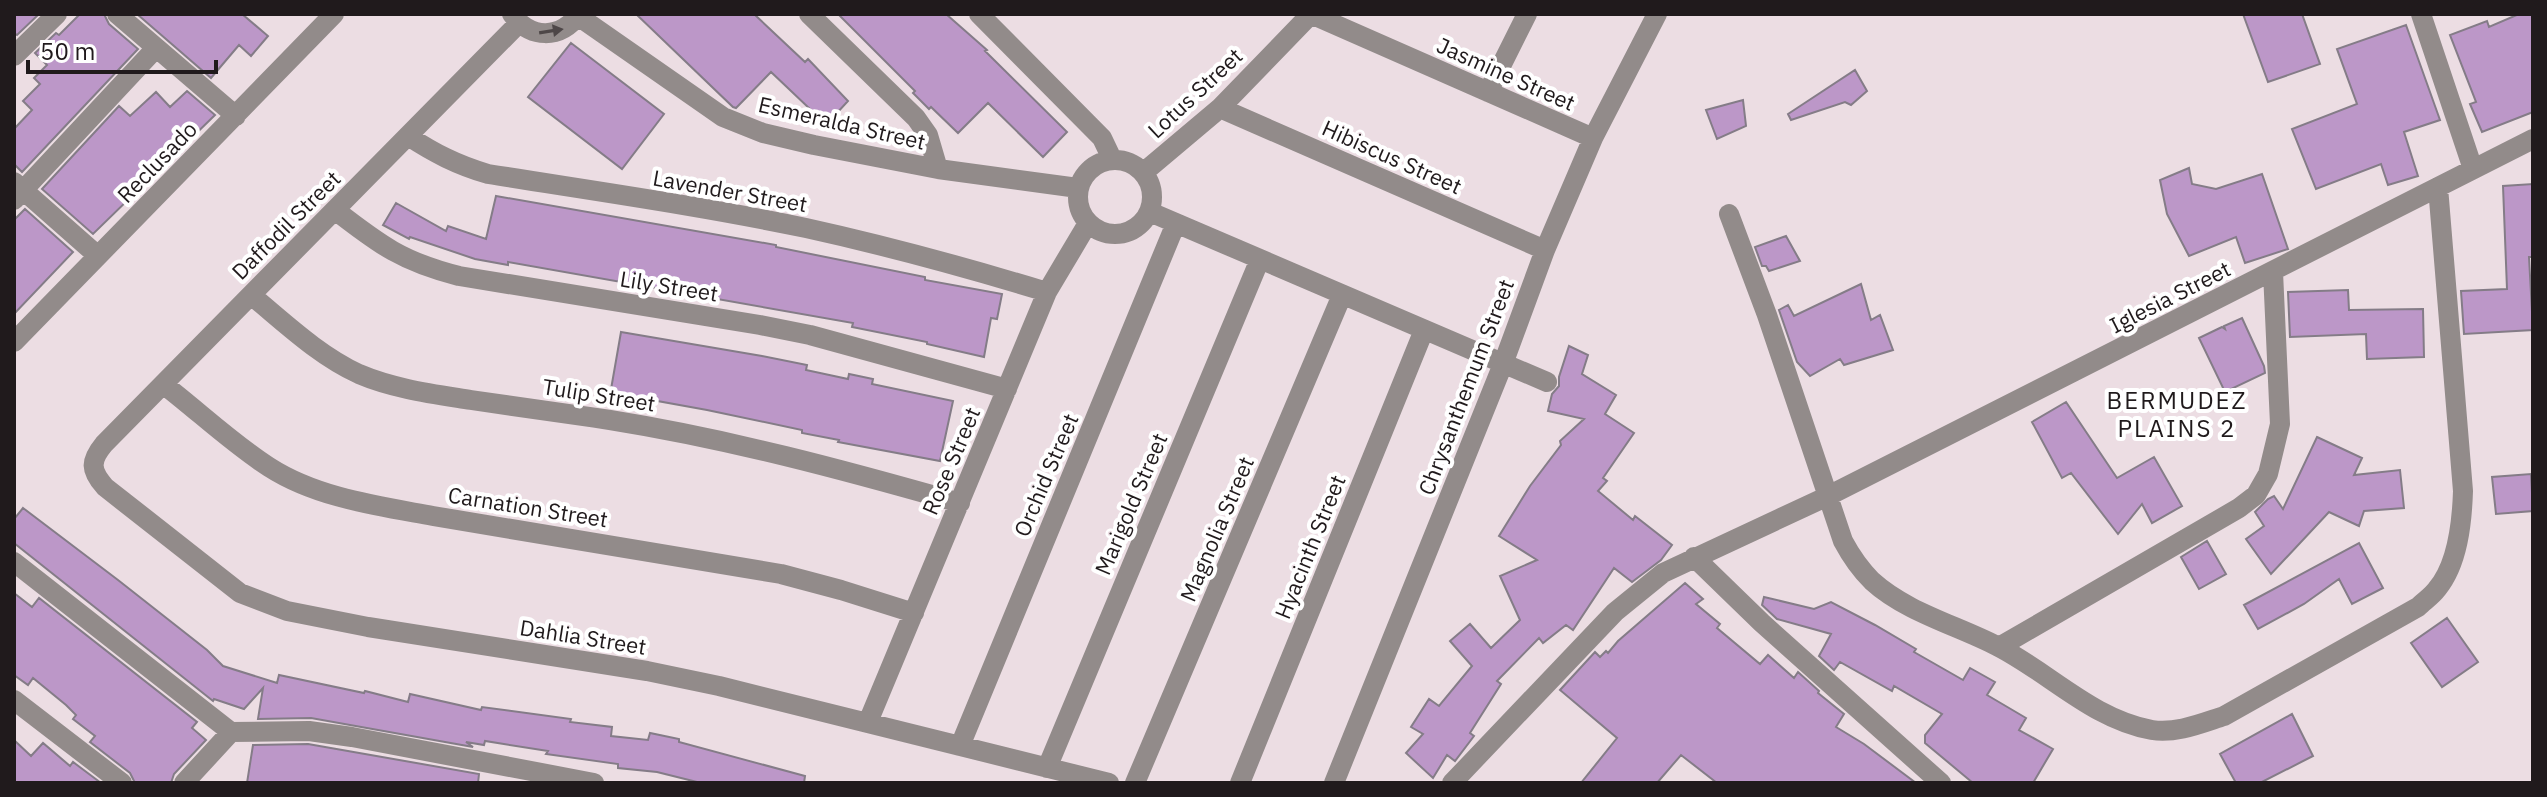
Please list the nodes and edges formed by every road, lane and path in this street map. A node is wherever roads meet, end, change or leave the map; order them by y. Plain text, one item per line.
1 (57, 14) edge
2 (117, 14) edge
3 (334, 14) edge
4 (809, 14) edge
5 (979, 14) edge
6 (1311, 14) edge
7 (1527, 14) edge
8 (1657, 14) edge
9 (2421, 14) edge
10 (578, 15) edge
11 (515, 19) edge
12 (156, 48) junction
13 (14, 55) edge
14 (1488, 92) junction
15 (1220, 108) junction
16 (236, 116) junction
17 (408, 136) junction
18 (1593, 138) junction
19 (2533, 139) edge
20 (1112, 159) junction
21 (938, 169) junction
22 (2473, 169) junction
23 (1144, 172) junction
24 (2438, 187) junction
25 (1078, 188) junction
26 (17, 191) edge
27 (335, 210) junction
28 (1150, 212) junction
29 (1729, 214) dead end
30 (1088, 223) junction
31 (1176, 223) junction
32 (1545, 250) junction
33 (98, 256) junction
34 (1260, 259) junction
35 (2273, 272) junction
36 (1047, 292) junction
37 (251, 295) junction
38 (1342, 295) junction
39 (1424, 330) junction
40 (14, 342) edge
41 (1503, 364) junction
42 (1547, 382) dead end
43 (163, 384) junction
44 (1007, 389) junction
45 (93, 465) joint
46 (1828, 496) junction
47 (960, 503) junction
48 (1694, 557) junction
49 (14, 562) edge
50 (914, 613) junction
51 (1999, 647) junction
52 (14, 700) edge
53 (868, 722) junction
54 (231, 732) junction
55 (960, 746) junction
56 (1047, 768) junction
57 (508, 776) edge
58 (122, 783) edge
59 (184, 783) edge
60 (594, 783) edge
61 (1109, 783) edge
62 (1135, 783) edge
63 (1240, 783) edge
64 (1334, 783) edge
65 (1452, 783) edge
66 (1941, 783) edge

1 - 13 street
2 - 12 street
3 - 16 street, Reclusado
4 - 21 street
5 - 20 street
6 - 14 street, Jasmine Street
6 - 15 street, Lotus Street
7 - 14 street
8 - 18 street, Chrysanthemum Street
9 - 22 street
11 -> 10 street
10 - 21 street, Esmeralda Street
11 - 17 street, Daffodil Street
12 - 16 street
12 - 26 street
14 - 18 street, Jasmine Street
15 - 23 street, Lotus Street
15 - 32 street, Hibiscus Street
16 - 33 street, Reclusado
17 - 27 street, Daffodil Street
17 - 36 street, Lavender Street
18 - 32 street, Chrysanthemum Street
19 - 22 street, Iglesia Street
20 - 23 street
20 - 25 street
21 - 25 street, Esmeralda Street
22 - 24 street, Iglesia Street
23 - 28 street
24 - 35 street, Iglesia Street
24 - 51 street
25 - 30 street
26 - 33 street
27 - 37 street, Daffodil Street
27 - 44 street, Lily Street
28 - 30 street
28 - 31 street
29 - 46 street
30 - 36 street, Rose Street
31 - 34 street
31 - 55 street, Orchid Street
32 - 41 street, Chrysanthemum Street
33 - 40 street, Reclusado
34 - 38 street
34 - 56 street, Marigold Street
35 - 46 street, Iglesia Street
35 - 51 street
36 - 44 street, Rose Street
37 - 43 street, Daffodil Street
37 - 47 street, Tulip Street
38 - 39 street
38 - 62 street, Magnolia Street
39 - 41 street
39 - 63 street, Hyacinth Street
41 - 42 street
41 - 64 street, Chrysanthemum Street
43 - 45 street, Daffodil Street
43 - 50 street, Carnation Street
44 - 47 street, Rose Street
45 - 53 street, Dahlia Street
46 - 48 street, Iglesia Street
46 - 51 street
47 - 50 street, Rose Street
48 - 65 street, Iglesia Street
48 - 66 street
49 - 54 street
50 - 53 street, Rose Street
52 - 58 street
53 - 55 street, Dahlia Street
54 - 57 street
54 - 59 street
55 - 56 street, Dahlia Street
56 - 61 street, Dahlia Street
57 - 60 street

